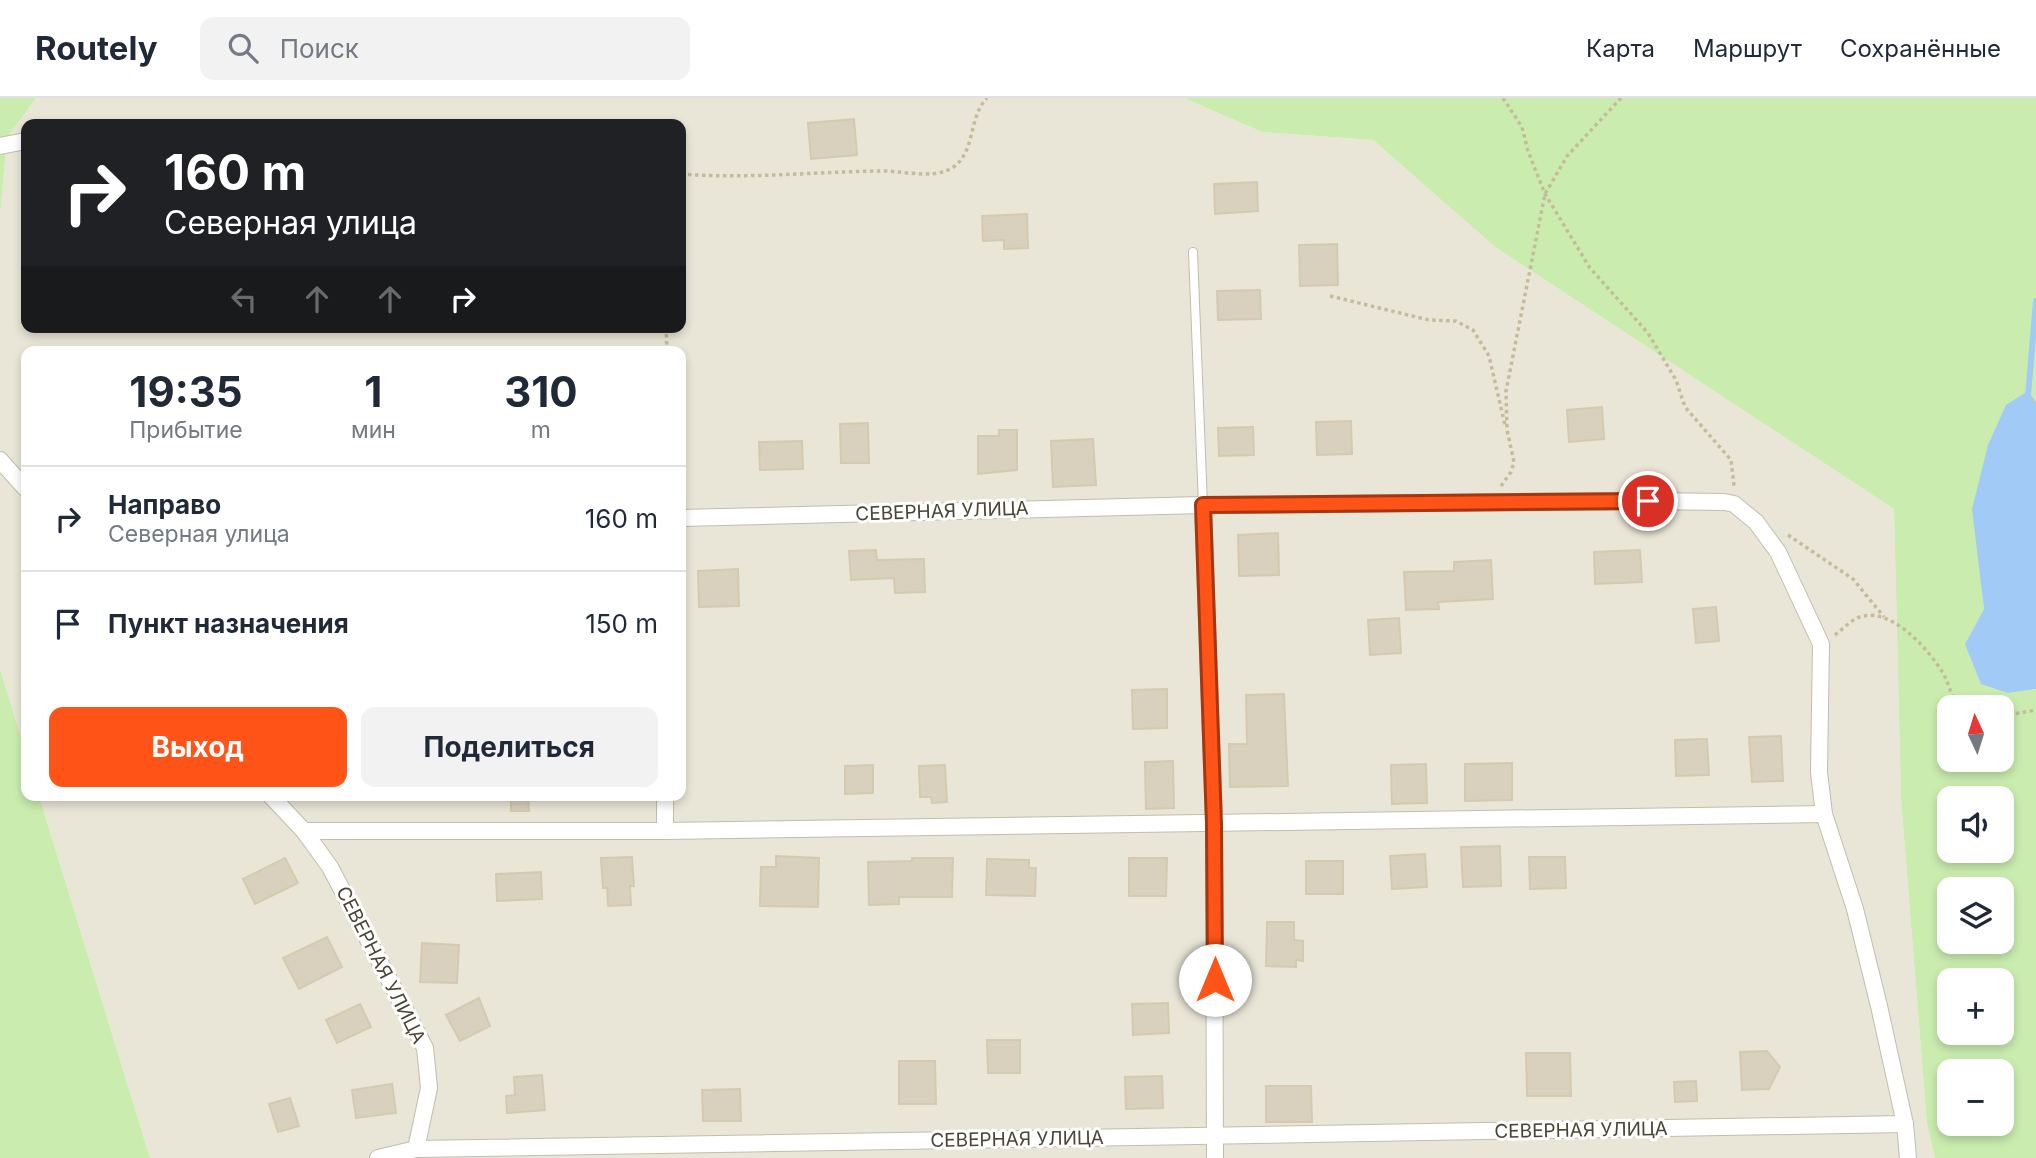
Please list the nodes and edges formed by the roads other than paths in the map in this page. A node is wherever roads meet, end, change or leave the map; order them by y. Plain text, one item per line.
1 (21, 142) edge
2 (0, 146) edge
3 (1193, 252) dead end
4 (0, 460) edge
5 (21, 483) edge
6 (1203, 505) junction
7 (686, 518) edge
8 (276, 801) edge
9 (665, 801) edge
10 (1824, 814) junction
11 (1214, 824) junction
12 (304, 831) junction
13 (665, 831) junction
14 (1905, 1124) junction
15 (1215, 1136) junction
16 (416, 1149) junction
17 (378, 1158) edge
18 (1216, 1158) edge
19 (1908, 1158) edge

1 - 2 street
3 - 6 lane
4 - 5 street
6 - 7 street, СЕВЕРНАЯ УЛИЦА
6 - 10 street, СЕВЕРНАЯ УЛИЦА
6 - 11 street
8 - 12 street, СЕВЕРНАЯ УЛИЦА
9 - 13 street
10 - 11 street
10 - 14 street
11 - 13 street
11 - 15 street
12 - 13 street
12 - 16 street, СЕВЕРНАЯ УЛИЦА
14 - 15 street, СЕВЕРНАЯ УЛИЦА
14 - 19 street
15 - 16 street, СЕВЕРНАЯ УЛИЦА
15 - 18 street
16 - 17 street

